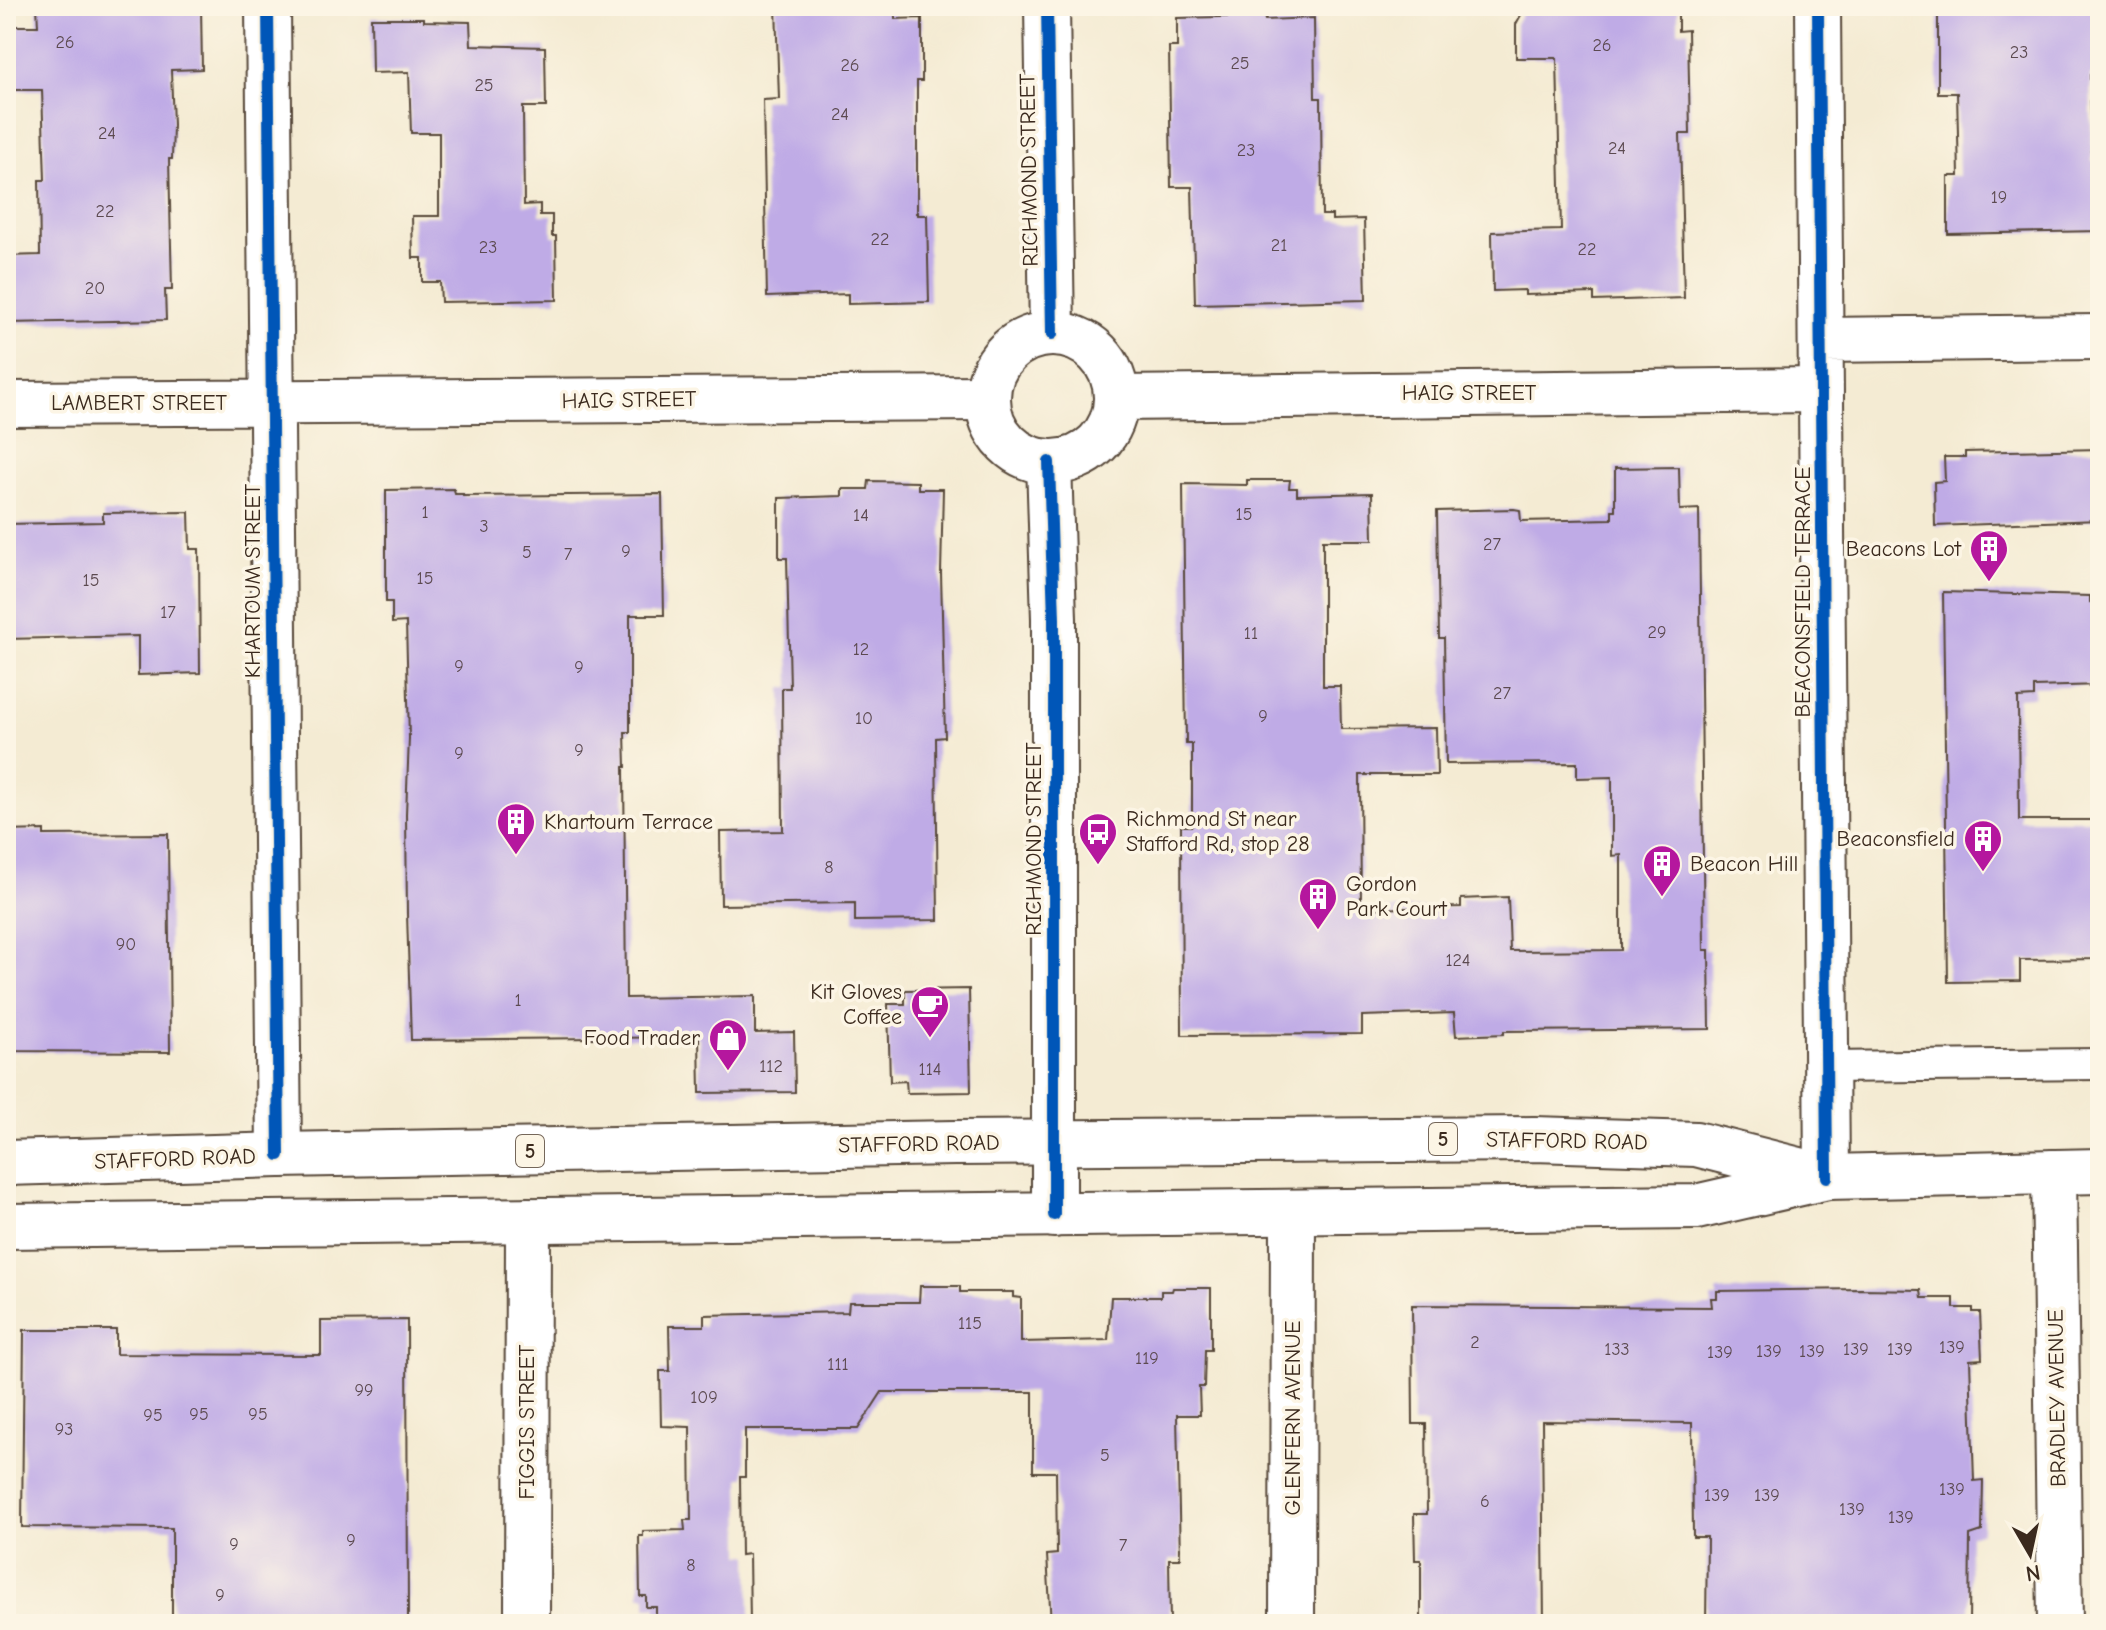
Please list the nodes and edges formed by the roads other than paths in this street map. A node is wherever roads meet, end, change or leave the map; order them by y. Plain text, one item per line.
1 (268, 6) edge
2 (1047, 6) edge
3 (1818, 6) edge
4 (1052, 334) junction
5 (2100, 337) edge
6 (1821, 340) junction
7 (1821, 390) junction
8 (987, 398) junction
9 (1117, 398) junction
10 (271, 403) junction
11 (6, 404) edge
12 (1049, 462) junction
13 (2100, 1064) edge
14 (1826, 1067) junction
15 (1054, 1142) junction
16 (279, 1155) junction
17 (6, 1163) edge
18 (2100, 1171) edge
19 (2054, 1172) junction
20 (1827, 1177) junction
21 (1293, 1213) junction
22 (1054, 1215) junction
23 (528, 1220) junction
24 (6, 1226) edge
25 (527, 1624) edge
26 (1292, 1624) edge
27 (2060, 1624) edge

1 - 10 main road, KHARTOUM STREET
2 - 4 main road, RICHMOND STREET
3 - 6 main road, BEACONSFIELD TERRACE
4 - 8 main road
4 - 9 main road
5 - 6 main road
6 - 7 main road, BEACONSFIELD TERRACE
7 - 9 main road, HAIG STREET
7 - 14 main road, BEACONSFIELD TERRACE
8 - 10 main road, HAIG STREET
8 - 12 main road
9 - 12 main road
10 - 11 main road, LAMBERT STREET
10 - 16 main road, KHARTOUM STREET
12 - 15 main road, RICHMOND STREET
13 - 14 lane
14 - 20 main road, BEACONSFIELD TERRACE
15 - 16 main road, STAFFORD ROAD / 5
15 - 20 main road, STAFFORD ROAD / 5
15 - 22 main road, RICHMOND STREET
16 - 17 main road, STAFFORD ROAD / 5
18 - 19 main road, STAFFORD ROAD / 5
19 - 20 main road, STAFFORD ROAD / 5
19 - 27 main road, BRADLEY AVENUE
20 - 21 main road, STAFFORD ROAD / 5
21 - 22 main road, STAFFORD ROAD / 5
21 - 26 main road, GLENFERN AVENUE
22 - 23 main road, STAFFORD ROAD / 5
23 - 24 main road, STAFFORD ROAD / 5
23 - 25 main road, FIGGIS STREET

